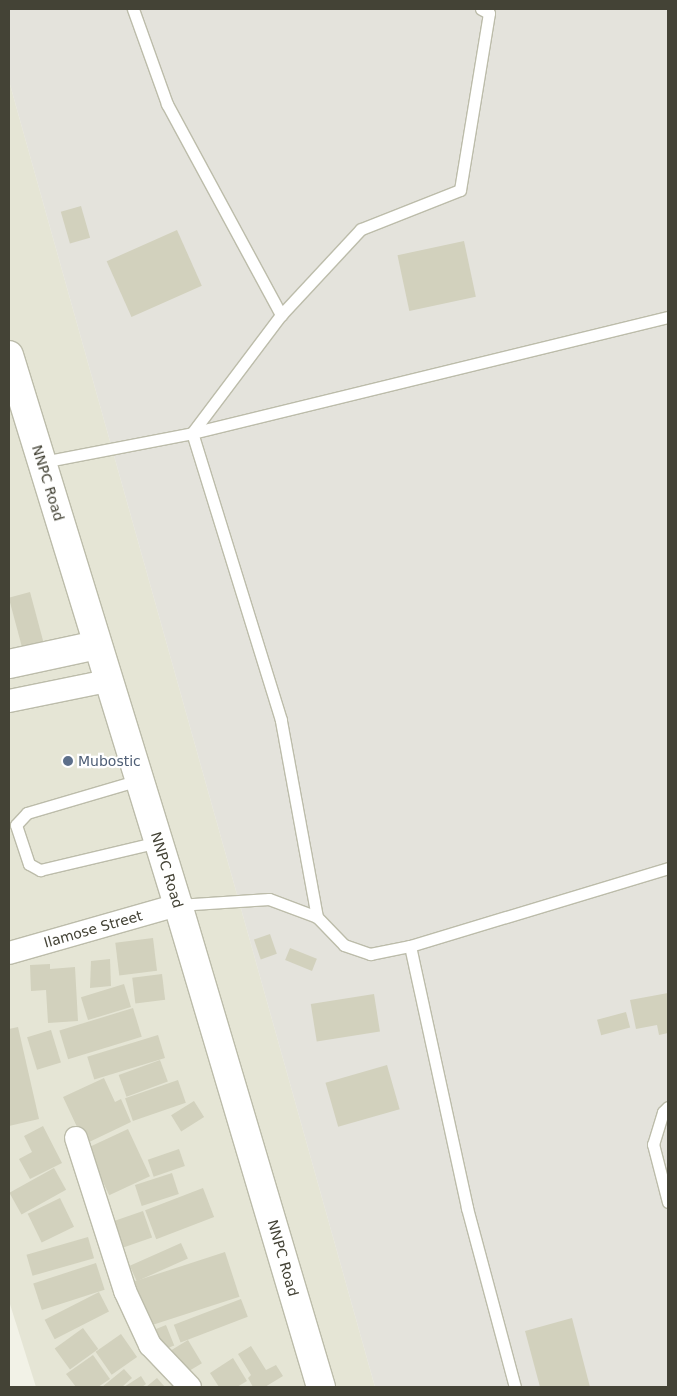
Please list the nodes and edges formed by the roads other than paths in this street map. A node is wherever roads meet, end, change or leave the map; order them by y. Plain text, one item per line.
1 (133, 9) edge
2 (481, 9) edge
3 (281, 315) junction
4 (668, 317) edge
5 (9, 354) edge
6 (192, 433) junction
7 (42, 462) junction
8 (97, 645) junction
9 (9, 664) edge
10 (108, 681) junction
11 (9, 701) edge
12 (139, 780) junction
13 (158, 842) junction
14 (668, 868) edge
15 (178, 905) junction
16 (317, 916) junction
17 (410, 946) junction
18 (9, 953) edge
19 (668, 1107) edge
20 (76, 1138) dead end
21 (668, 1202) edge
22 (190, 1387) edge
23 (321, 1387) edge
24 (515, 1387) edge

1 - 3 lane
2 - 3 lane
3 - 6 lane
4 - 6 lane
5 - 7 street, NNPC Road
6 - 7 lane
6 - 16 lane
7 - 8 street, NNPC Road
8 - 9 street
8 - 10 street, NNPC Road
10 - 11 street
10 - 12 street, NNPC Road
12 - 13 street, NNPC Road
12 - 13 lane
13 - 15 street, NNPC Road
14 - 17 lane
15 - 16 lane
15 - 18 street, Ilamose Street
15 - 23 street, NNPC Road
16 - 17 lane
17 - 24 lane
19 - 21 lane
20 - 22 street

